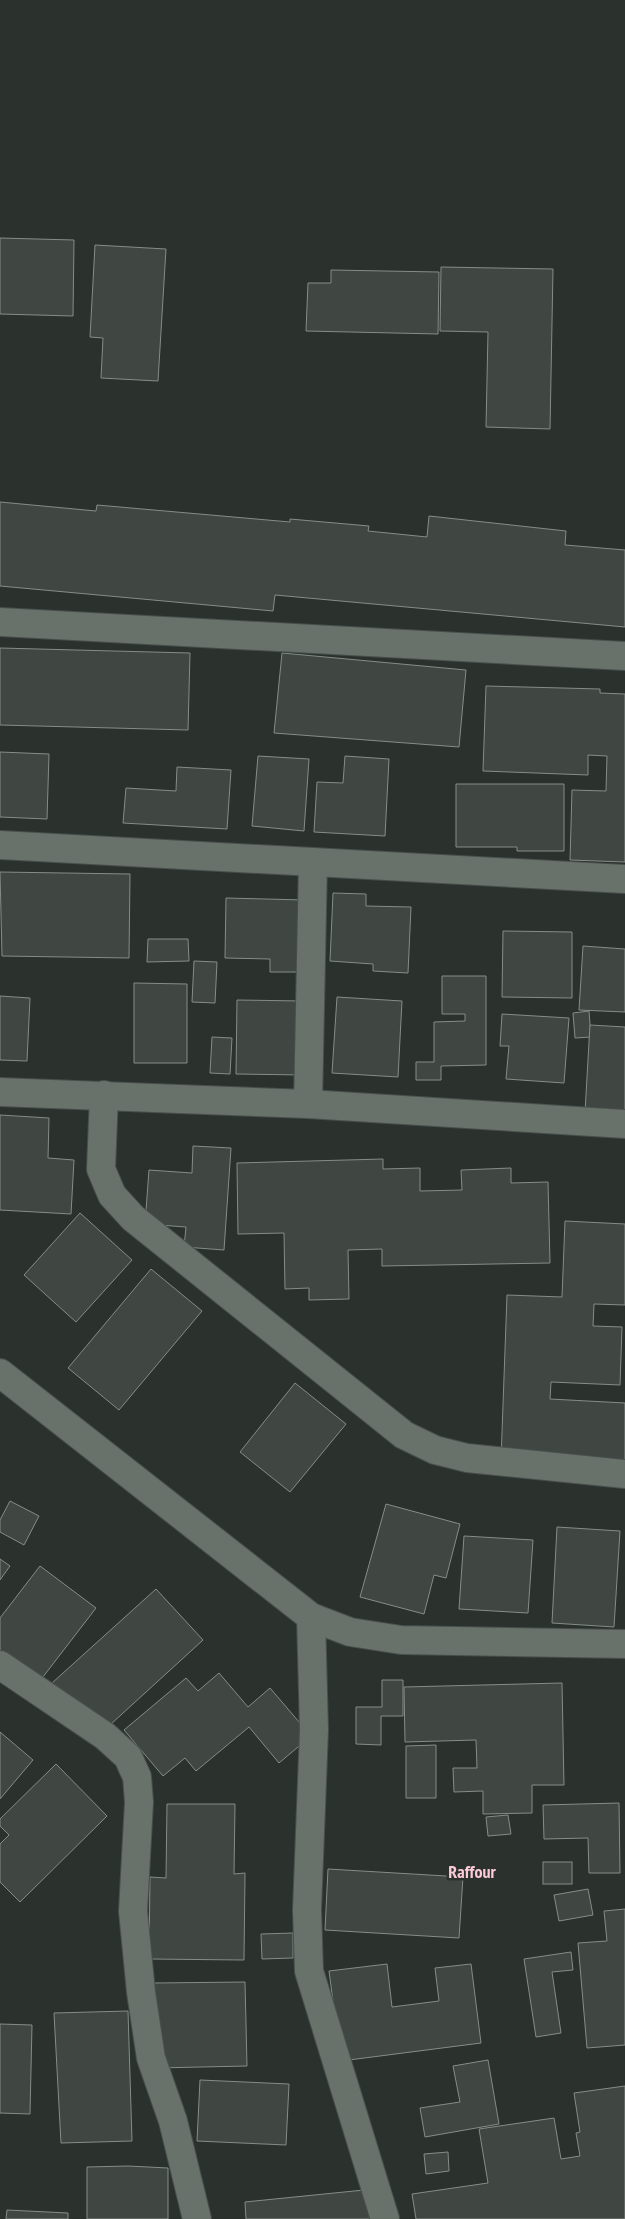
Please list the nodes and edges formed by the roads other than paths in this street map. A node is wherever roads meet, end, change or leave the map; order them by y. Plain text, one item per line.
1 (0, 622) edge
2 (625, 656) edge
3 (0, 845) edge
4 (313, 862) junction
5 (625, 878) edge
6 (0, 1092) edge
7 (104, 1095) junction
8 (308, 1104) junction
9 (625, 1124) edge
10 (0, 1373) edge
11 (625, 1474) edge
12 (311, 1617) junction
13 (625, 1644) edge
14 (0, 1665) edge
15 (198, 2219) edge
16 (385, 2219) edge

1 - 2 street
3 - 4 street
4 - 5 street
4 - 8 street
6 - 7 street
7 - 8 street
7 - 11 street
8 - 9 street
10 - 12 street
12 - 13 street
12 - 16 street
14 - 15 street

